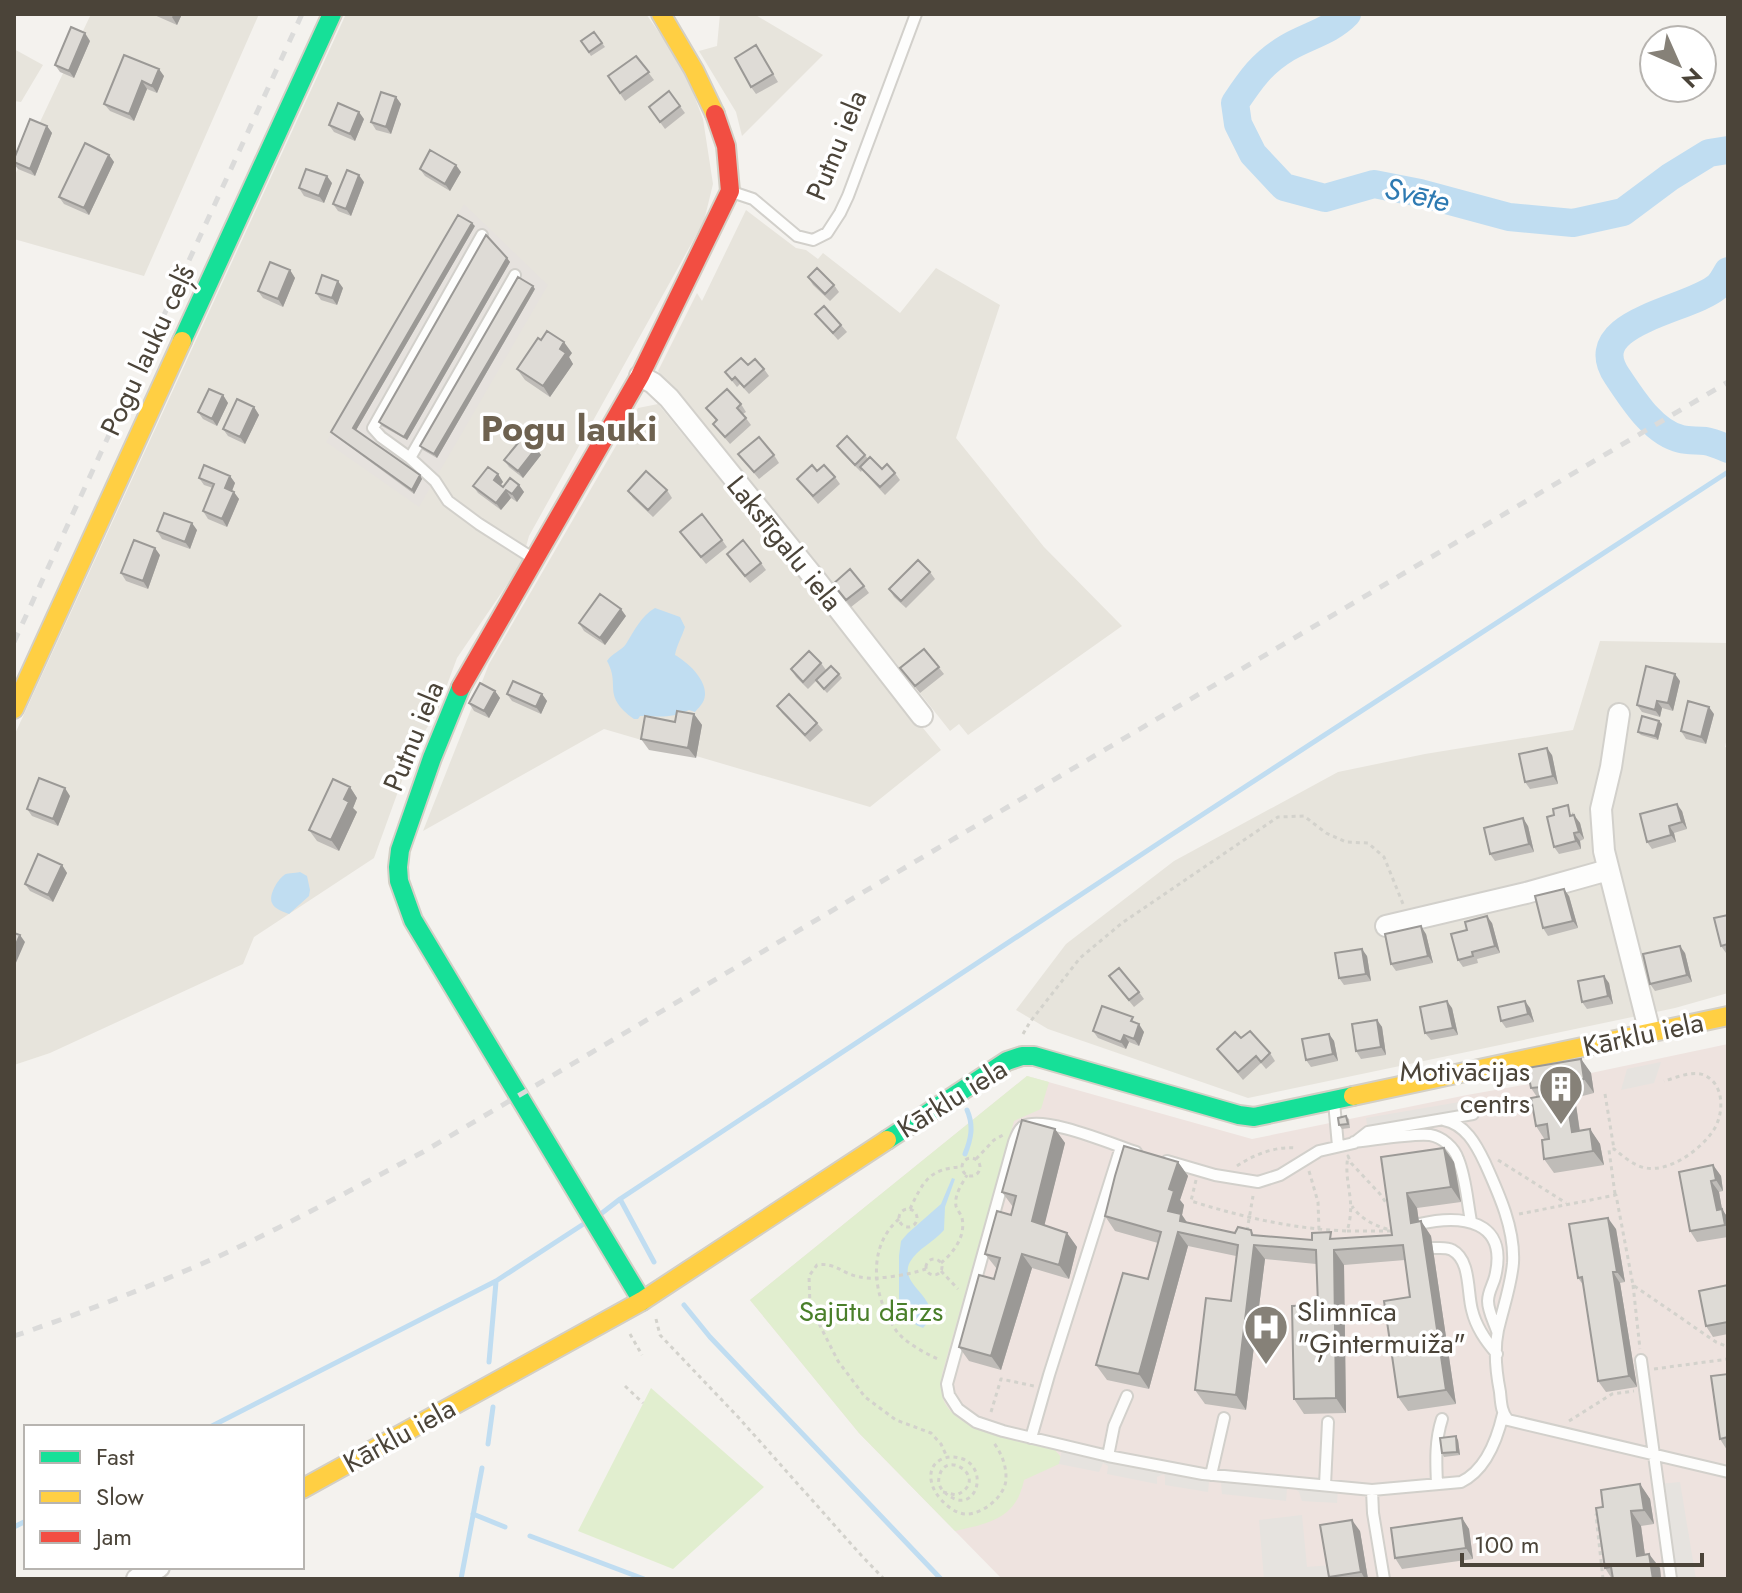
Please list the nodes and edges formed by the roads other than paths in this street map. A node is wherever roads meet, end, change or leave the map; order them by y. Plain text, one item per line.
1 (332, 14) edge
2 (661, 14) edge
3 (916, 14) edge
4 (730, 191) junction
5 (482, 235) edge
6 (515, 275) edge
7 (640, 376) junction
8 (410, 458) junction
9 (536, 560) junction
10 (14, 709) edge
11 (1619, 714) dead end
12 (922, 716) dead end
13 (1608, 870) junction
14 (1386, 926) dead end
15 (1728, 1016) edge
16 (1650, 1033) junction
17 (1334, 1100) junction
18 (1473, 1114) dead end
19 (1442, 1120) junction
20 (1354, 1143) junction
21 (1338, 1146) junction
22 (1121, 1147) junction
23 (1147, 1155) edge
24 (1160, 1159) edge
25 (1471, 1221) junction
26 (1419, 1224) edge
27 (1433, 1248) dead end
28 (642, 1301) junction
29 (1497, 1333) junction
30 (1497, 1354) junction
31 (1642, 1365) road end
32 (1127, 1396) dead end
33 (1503, 1414) junction
34 (1224, 1418) dead end
35 (1442, 1419) dead end
36 (1328, 1422) dead end
37 (1031, 1438) junction
38 (1653, 1455) junction
39 (1108, 1456) junction
40 (1728, 1472) edge
41 (1211, 1475) junction
42 (1437, 1484) junction
43 (1325, 1485) junction
44 (304, 1488) edge
45 (1372, 1490) junction
46 (155, 1569) edge
47 (137, 1579) edge
48 (1384, 1579) edge
49 (1671, 1579) edge

1 - 10 street, Pogu lauku ceļš
2 - 4 street
3 - 4 lane, Putnu iela
4 - 7 street, Putnu iela
5 - 8 lane
6 - 8 lane
7 - 9 street, Putnu iela
7 - 12 street, Lakstīgalu iela
8 - 9 lane
9 - 28 street, Putnu iela
11 - 13 street
13 - 14 street
13 - 16 street
15 - 16 street, Kārklu iela
16 - 17 street, Kārklu iela
17 - 21 lane
17 - 28 street, Kārklu iela
18 - 19 lane
19 - 20 lane
19 - 29 lane
20 - 21 lane
20 - 25 lane
21 - 24 lane
22 - 23 lane
22 - 37 lane
22 - 37 lane
25 - 26 lane
25 - 29 lane
27 - 30 lane
28 - 44 street, Kārklu iela
29 - 30 lane
30 - 33 lane
31 - 38 lane
32 - 39 lane
33 - 38 lane
33 - 42 lane
34 - 41 lane
35 - 42 lane
36 - 43 lane
37 - 39 lane
38 - 40 lane
38 - 49 lane
39 - 41 lane
41 - 43 lane
42 - 45 lane
43 - 45 lane
45 - 48 lane
46 - 47 street

